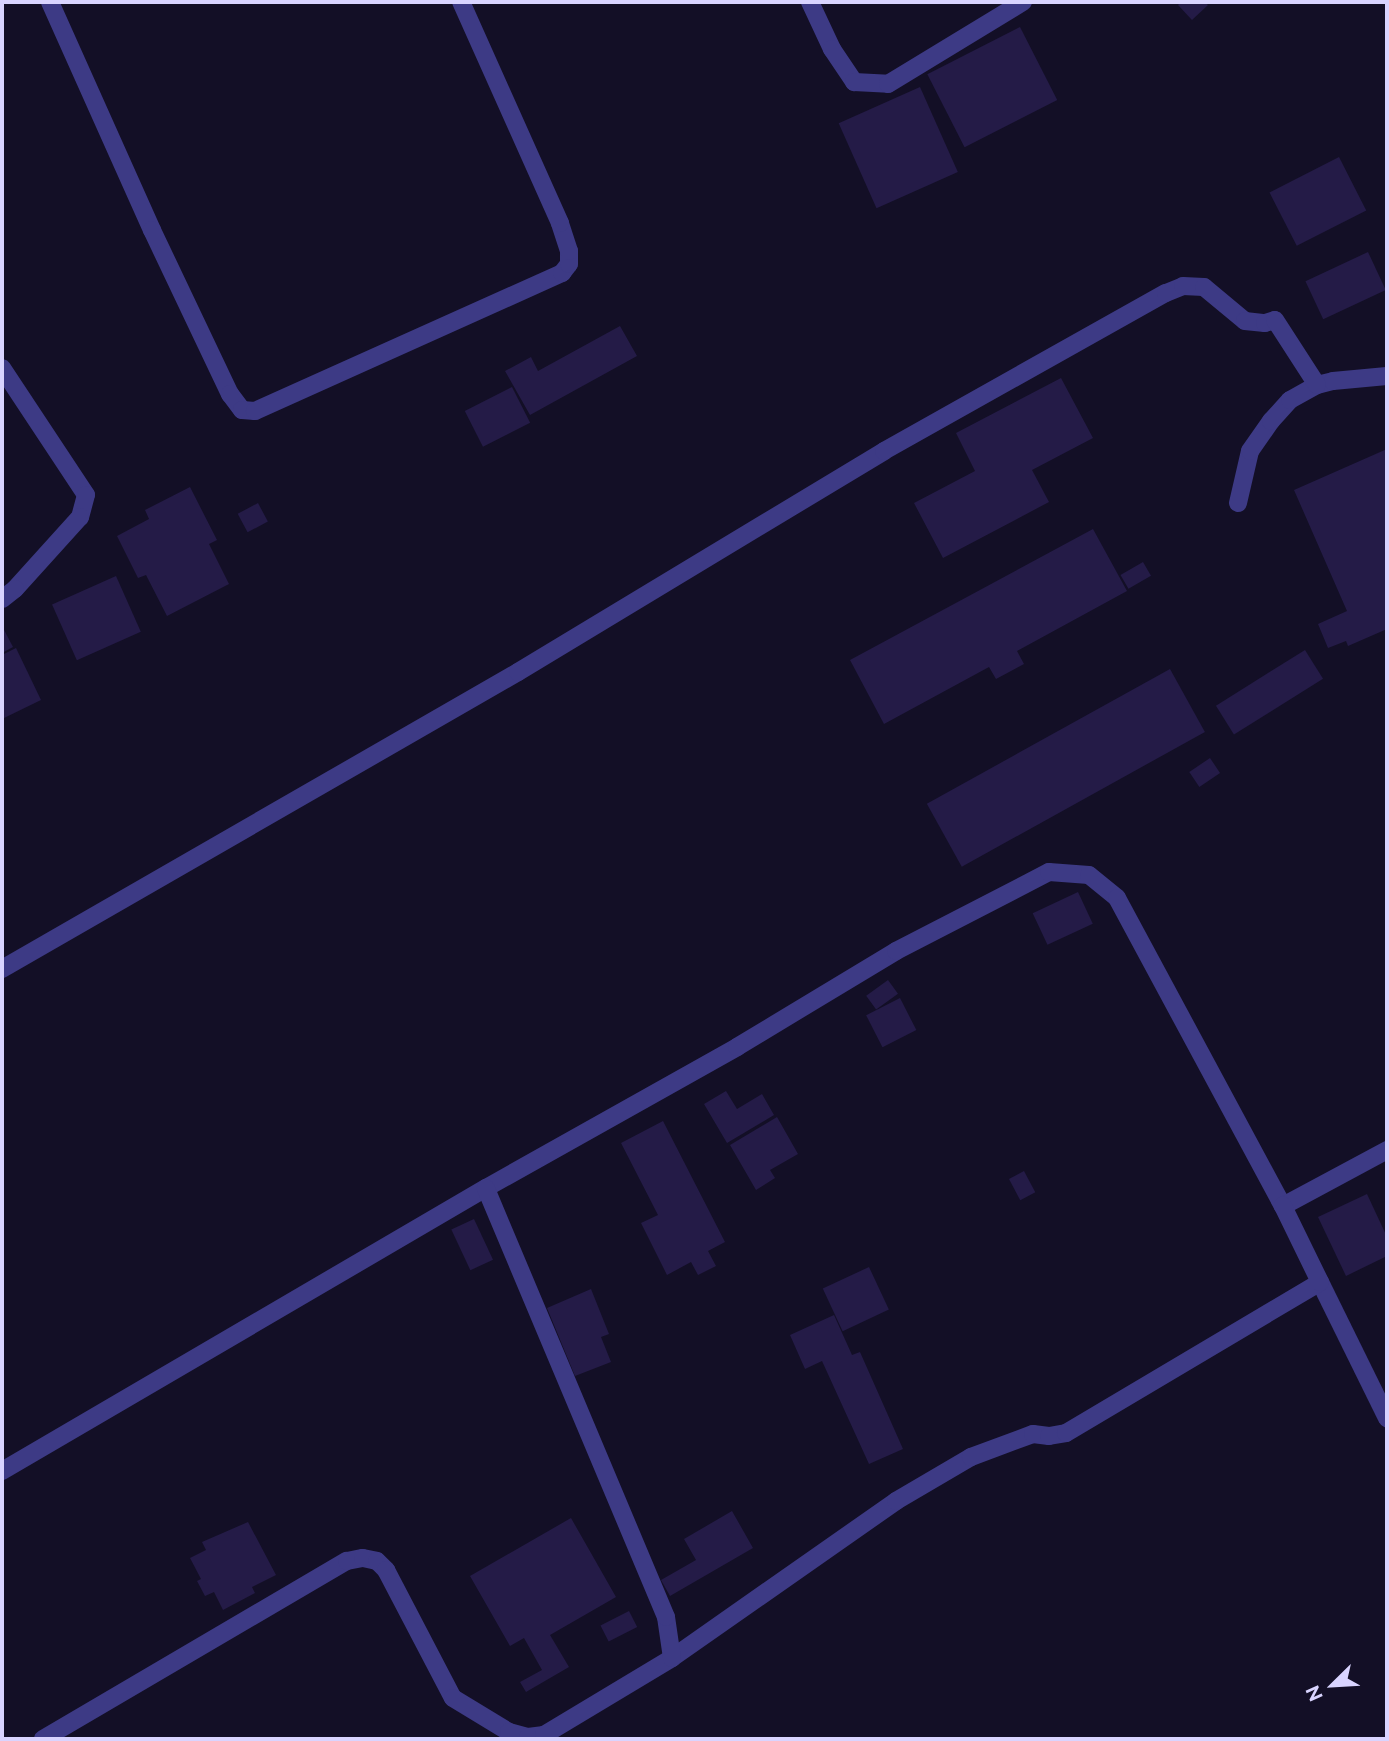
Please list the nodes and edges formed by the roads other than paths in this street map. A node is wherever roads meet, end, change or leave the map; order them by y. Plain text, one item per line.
1 (50, 2) edge
2 (461, 2) edge
3 (810, 2) edge
4 (1023, 2) edge
5 (2, 368) edge
6 (1387, 376) edge
7 (1317, 386) junction
8 (1238, 503) dead end
9 (2, 599) edge
10 (2, 969) edge
11 (1387, 1150) edge
12 (486, 1188) junction
13 (1283, 1206) junction
14 (1320, 1282) junction
15 (1387, 1418) edge
16 (2, 1471) edge
17 (672, 1658) junction
18 (43, 1739) edge

1 - 2 street
3 - 4 street
5 - 9 street
6 - 7 street
7 - 8 street
7 - 10 street
11 - 13 street
12 - 13 street
12 - 16 street
12 - 17 street
13 - 14 street
14 - 15 street
14 - 17 street
17 - 18 street

